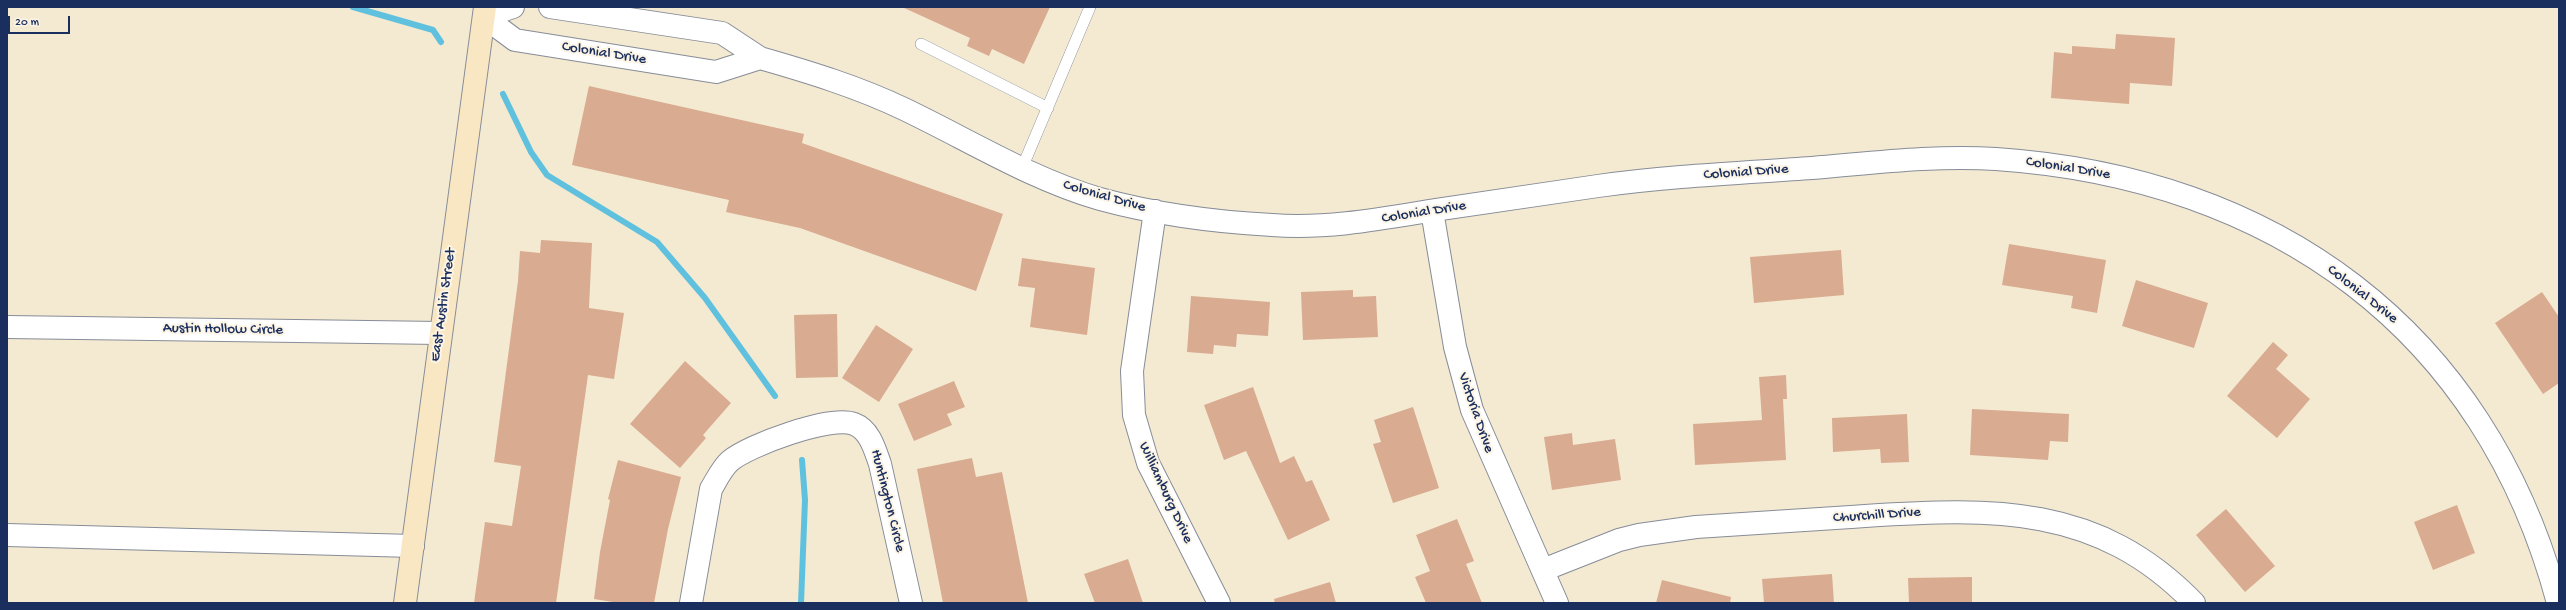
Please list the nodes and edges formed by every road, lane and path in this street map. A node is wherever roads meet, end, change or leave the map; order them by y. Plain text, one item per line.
1 (513, 7) edge
2 (1090, 7) edge
3 (563, 8) edge
4 (484, 12) edge
5 (921, 44) dead end
6 (760, 58) junction
7 (1048, 108) junction
8 (1022, 168) junction
9 (1155, 211) junction
10 (1432, 211) junction
11 (7, 327) edge
12 (440, 333) junction
13 (7, 535) edge
14 (413, 546) junction
15 (1543, 570) junction
16 (405, 603) edge
17 (692, 603) edge
18 (911, 603) edge
19 (1219, 603) edge
20 (1557, 603) edge
21 (2194, 603) edge
22 (2558, 603) edge

1 - 4 street
2 - 7 lane
3 - 6 street, Colonial Drive
4 - 6 street, Colonial Drive
4 - 12 main road, East Austin Street
5 - 7 lane
6 - 8 street, Colonial Drive
7 - 8 lane
8 - 9 street, Colonial Drive
9 - 10 street, Colonial Drive
9 - 19 street, Williamburg Drive
10 - 15 street, Victoria Drive
10 - 22 street, Colonial Drive
11 - 12 street, Austin Hollow Circle
12 - 14 main road, East Austin Street
13 - 14 street
14 - 16 main road, East Austin Street
15 - 20 street, Victoria Drive
15 - 21 street, Churchill Drive
17 - 18 street, Huntington Circle

